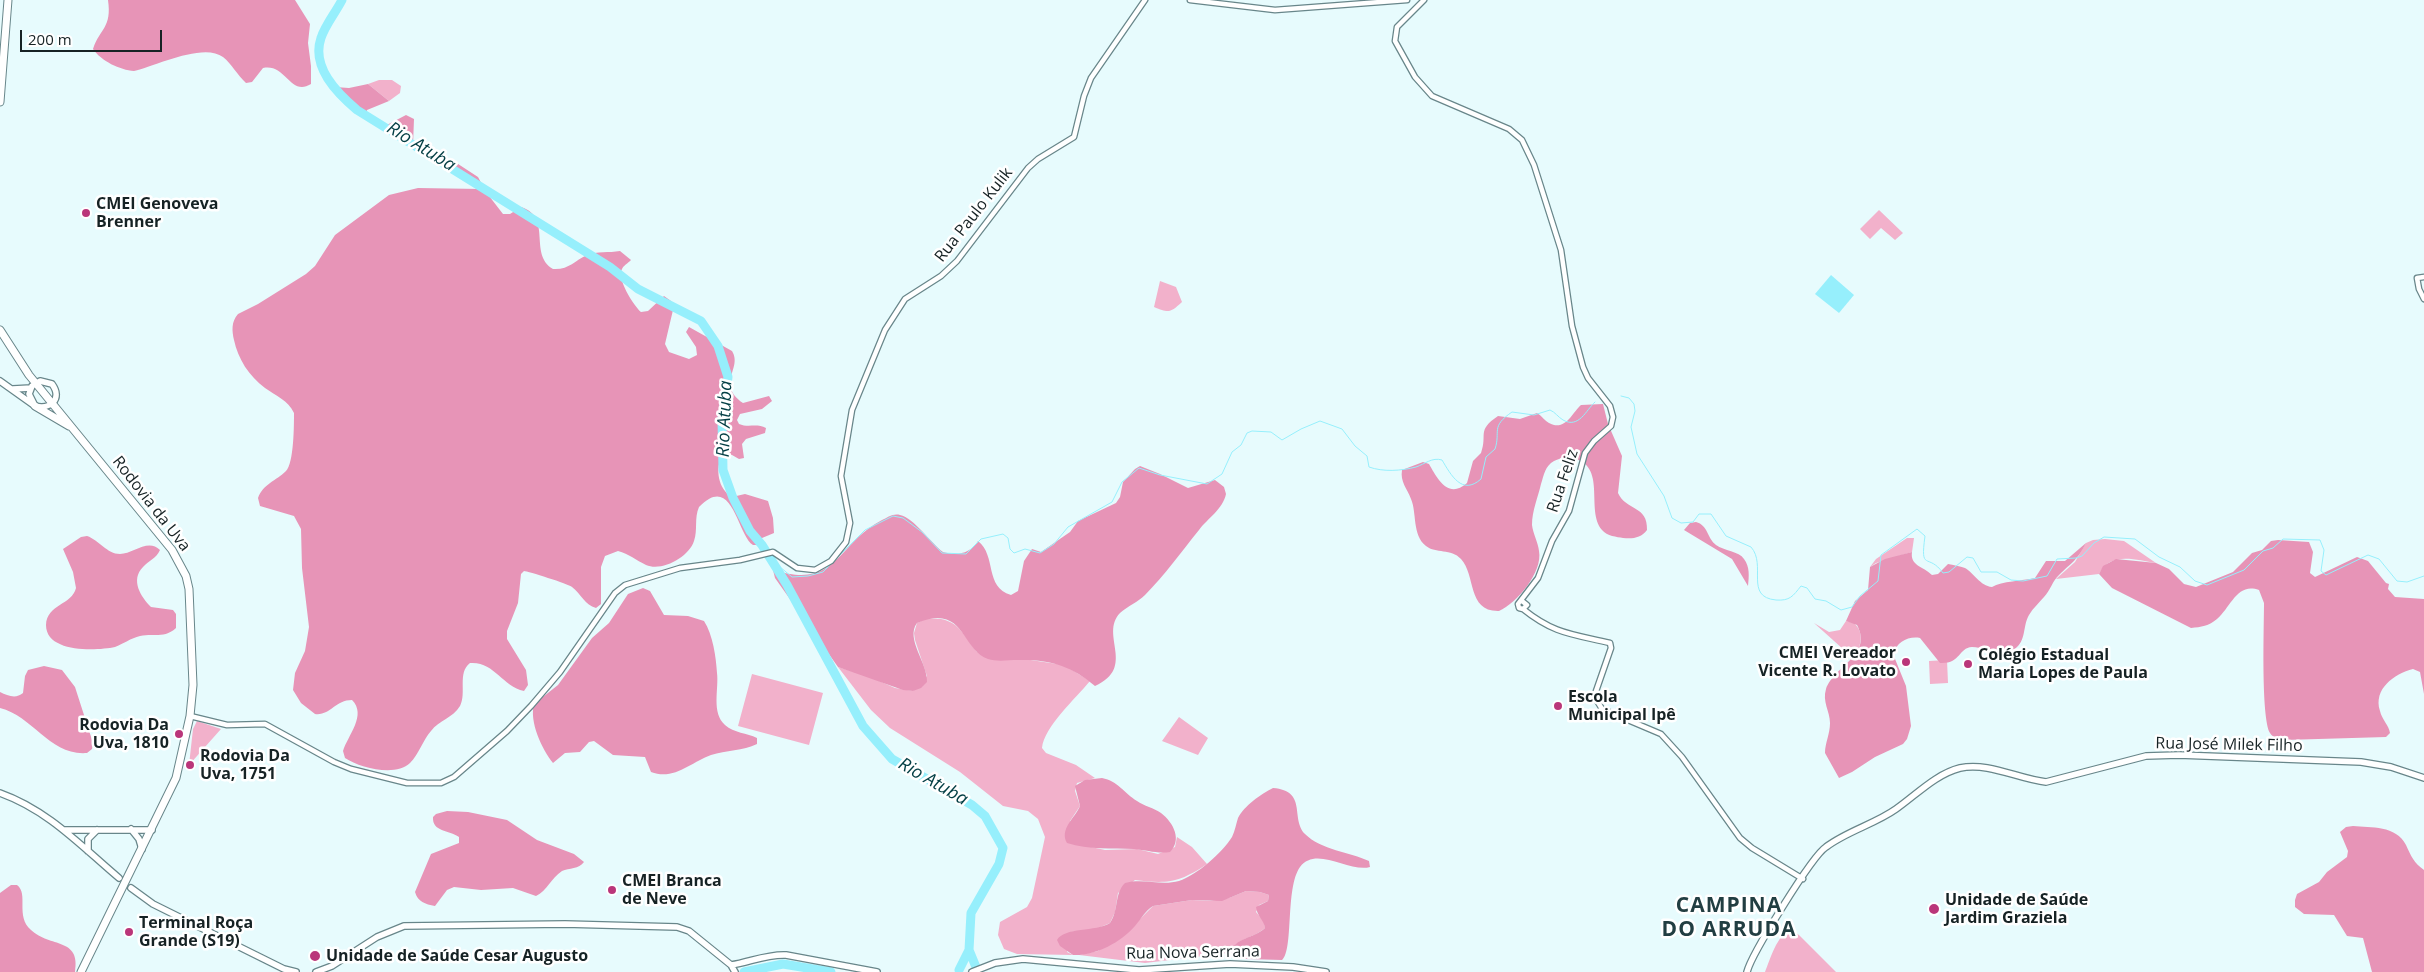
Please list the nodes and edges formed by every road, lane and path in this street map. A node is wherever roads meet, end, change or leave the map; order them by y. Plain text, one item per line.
1 (8, 0) edge
2 (1144, 0) edge
3 (1190, 0) edge
4 (1408, 0) edge
5 (1424, 0) edge
6 (0, 102) edge
7 (2424, 277) edge
8 (2424, 299) edge
9 (0, 330) edge
10 (0, 381) edge
11 (33, 386) junction
12 (13, 389) junction
13 (53, 403) junction
14 (35, 406) junction
15 (74, 429) junction
16 (1525, 602) junction
17 (1523, 610) junction
18 (1535, 619) junction
19 (190, 716) junction
20 (2424, 778) edge
21 (0, 793) edge
22 (65, 830) junction
23 (84, 830) junction
24 (97, 830) junction
25 (131, 830) junction
26 (152, 830) junction
27 (90, 835) junction
28 (77, 841) junction
29 (142, 851) junction
30 (89, 852) junction
31 (119, 878) dead end
32 (1803, 878) junction
33 (131, 888) dead end
34 (731, 965) junction
35 (81, 972) edge
36 (296, 972) edge
37 (316, 972) edge
38 (735, 972) edge
39 (877, 972) edge
40 (972, 972) edge
41 (1326, 972) edge
42 (1747, 972) edge

1 - 6 highway
2 - 19 street, Rua Paulo Kulik
3 - 4 street
5 - 16 street, Rua Feliz
7 - 8 street
9 - 11 highway
10 - 12 main road
11 - 12 main road
11 - 13 highway, Rodovia da Uva
11 - 13 main road
11 - 14 main road
12 - 14 main road
13 - 14 main road
13 - 15 highway, Rodovia da Uva
14 - 15 highway
15 - 19 highway, Rodovia da Uva
16 - 17 street, Rua Feliz
16 - 17 street
16 - 18 street
17 - 18 street
18 - 32 street
19 - 26 highway, Rodovia da Uva
20 - 32 main road, Rua José Milek Filho
21 - 22 main road
22 - 23 main road
22 - 28 main road
23 - 24 main road
23 - 28 main road
24 - 25 main road
24 - 27 main road
25 - 26 main road
25 - 29 main road
26 - 29 highway, Rodovia da Uva
27 - 28 main road
27 - 30 main road
28 - 30 main road
29 - 35 highway, Rodovia da Uva
30 - 31 main road
32 - 42 main road, Rua José Milek Filho
33 - 36 main road
34 - 37 main road
34 - 38 main road
34 - 39 main road
40 - 41 main road, Rua Nova Serrana

